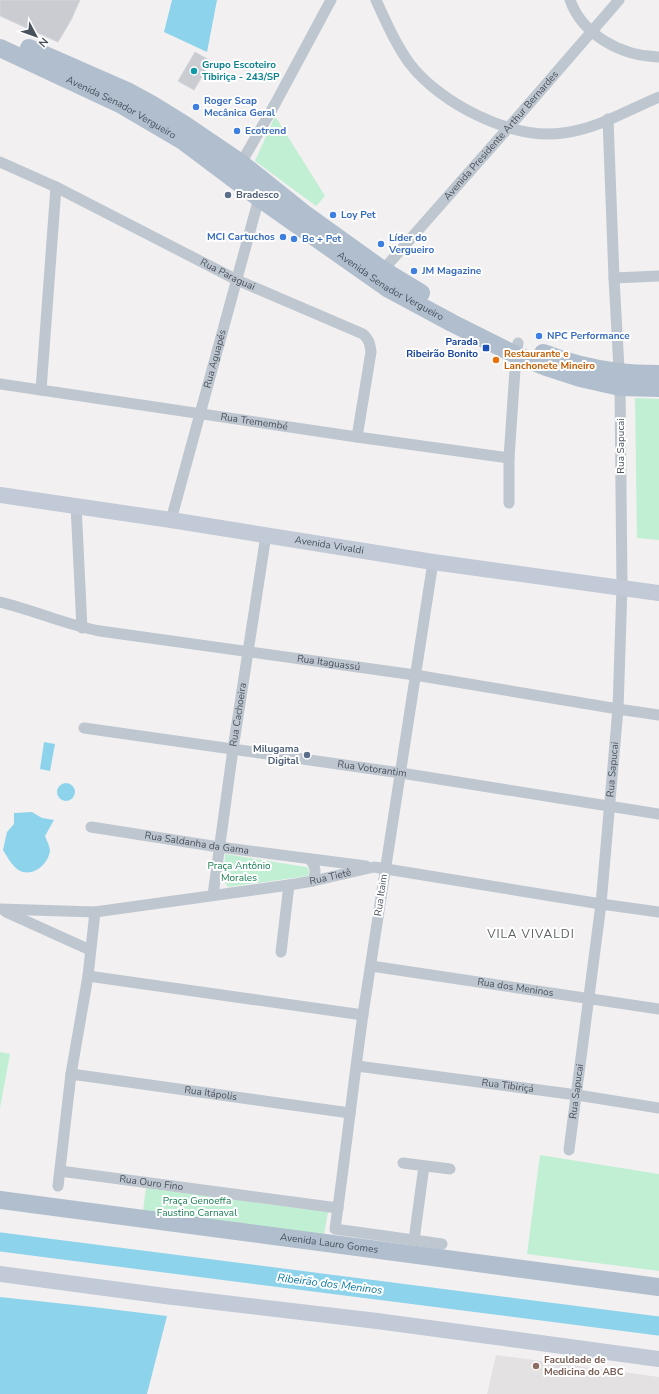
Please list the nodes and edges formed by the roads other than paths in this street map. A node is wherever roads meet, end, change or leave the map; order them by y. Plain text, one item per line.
1 (331, 0) edge
2 (376, 0) edge
3 (570, 0) edge
4 (619, 0) edge
5 (592, 31) junction
6 (0, 35) edge
7 (0, 48) edge
8 (659, 57) edge
9 (659, 97) edge
10 (608, 120) junction
11 (509, 127) junction
12 (0, 162) edge
13 (241, 163) junction
14 (224, 171) junction
15 (56, 187) junction
16 (259, 198) junction
17 (290, 202) junction
18 (375, 272) junction
19 (659, 276) edge
20 (614, 278) junction
21 (237, 280) junction
22 (517, 349) junction
23 (659, 374) edge
24 (620, 380) junction
25 (0, 384) edge
26 (659, 388) edge
27 (41, 390) junction
28 (201, 414) junction
29 (357, 437) junction
30 (509, 458) junction
31 (0, 495) edge
32 (509, 503) dead end
33 (76, 506) junction
34 (171, 520) junction
35 (266, 535) junction
36 (433, 562) junction
37 (622, 587) junction
38 (659, 593) edge
39 (0, 602) edge
40 (82, 628) junction
41 (248, 651) junction
42 (415, 675) junction
43 (618, 709) junction
44 (659, 715) edge
45 (84, 728) dead end
46 (233, 749) junction
47 (401, 773) junction
48 (609, 806) junction
49 (659, 814) edge
50 (91, 827) dead end
51 (219, 847) junction
52 (310, 859) junction
53 (379, 868) junction
54 (313, 882) junction
55 (289, 886) junction
56 (213, 895) junction
57 (601, 904) junction
58 (1, 910) edge
59 (95, 912) junction
60 (659, 912) edge
61 (90, 950) junction
62 (281, 952) dead end
63 (371, 966) junction
64 (88, 976) junction
65 (589, 998) junction
66 (659, 1009) edge
67 (363, 1016) junction
68 (357, 1066) junction
69 (71, 1074) junction
70 (577, 1095) junction
71 (659, 1108) edge
72 (350, 1113) junction
73 (569, 1150) dead end
74 (403, 1163) dead end
75 (424, 1166) junction
76 (450, 1169) dead end
77 (60, 1171) junction
78 (58, 1186) dead end
79 (0, 1200) edge
80 (338, 1208) junction
81 (0, 1211) edge
82 (414, 1240) junction
83 (442, 1244) dead end
84 (0, 1274) edge
85 (659, 1287) edge
86 (659, 1298) edge
87 (659, 1359) edge

1 - 13 street
2 - 11 street
3 - 5 street
4 - 5 street, Avenida Presidente Arthur Bernardes
5 - 8 street
5 - 11 street, Avenida Presidente Arthur Bernardes
6 - 13 main road, Avenida Senador Vergueiro
7 - 14 main road, Avenida Senador Vergueiro
9 - 10 street
10 - 11 street
10 - 20 street, Rua Sapucai
11 - 18 street, Avenida Presidente Arthur Bernardes
12 - 15 street, Rua Paraguai
13 - 14 main road
13 - 17 main road, Avenida Senador Vergueiro
14 - 16 main road, Avenida Senador Vergueiro
15 - 21 street, Rua Paraguai
15 - 27 street
16 - 17 main road
16 - 18 main road, Avenida Senador Vergueiro
16 - 21 street, Rua Aguapés
17 - 18 main road, Avenida Senador Vergueiro
18 - 22 main road, Avenida Senador Vergueiro
19 - 20 street
20 - 24 street, Rua Sapucai
21 - 28 street, Rua Aguapés
21 - 29 street, Rua Paraguai
22 - 24 main road, Avenida Senador Vergueiro
22 - 30 street
23 - 24 main road, Avenida Senador Vergueiro
24 - 26 main road, Avenida Senador Vergueiro
24 - 37 street, Rua Sapucai
25 - 27 street, Rua Tremembé
27 - 28 street, Rua Tremembé
28 - 29 street, Rua Tremembé
28 - 34 street, Rua Aguapés
29 - 30 street, Rua Tremembé
30 - 32 street
31 - 33 street, Avenida Vivaldi
33 - 34 street, Avenida Vivaldi
33 - 40 street
34 - 35 street, Avenida Vivaldi
35 - 36 street, Avenida Vivaldi
35 - 41 street, Rua Cachoeira
36 - 37 street, Avenida Vivaldi
36 - 42 street, Rua Itaim
37 - 38 street, Avenida Vivaldi
37 - 43 street, Rua Sapucai
39 - 40 street, Rua Itaguassú
40 - 41 street, Rua Itaguassú
41 - 42 street, Rua Itaguassú
41 - 46 street, Rua Cachoeira
42 - 43 street, Rua Itaguassú
42 - 47 street, Rua Itaim
43 - 44 street, Rua Itaguassú
43 - 48 street, Rua Sapucai
45 - 46 street, Rua Votorantim
46 - 47 street, Rua Votorantim
46 - 51 street, Rua Cachoeira
47 - 48 street, Rua Votorantim
47 - 53 street, Rua Itaim
48 - 49 street, Rua Votorantim
48 - 57 street, Rua Sapucai
50 - 51 street, Rua Saldanha da Gama
51 - 52 street, Rua Saldanha da Gama
51 - 56 street, Rua Cachoeira
52 - 53 street, Rua Saldanha da Gama
52 - 54 street
53 - 54 street, Rua Tietê
53 - 57 street, Rua Tietê
53 - 63 street, Rua Itaim
54 - 55 street, Rua Tietê
55 - 56 street, Rua Tietê
55 - 62 street
56 - 59 street, Rua Tietê
57 - 60 street, Rua Tietê
57 - 65 street, Rua Sapucai
58 - 59 street, Rua Tietê
58 - 61 street
59 - 61 street
61 - 64 street
63 - 65 street, Rua dos Meninos
63 - 67 street, Rua Itaim
64 - 67 street
64 - 69 street
65 - 66 street, Rua dos Meninos
65 - 70 street, Rua Sapucai
67 - 68 street, Rua Itaim
68 - 70 street, Rua Tibiriçá
68 - 72 street, Rua Itaim
69 - 72 street, Rua Itápolis
69 - 77 street
70 - 71 street, Rua Tibiriçá
70 - 73 street, Rua Sapucai
72 - 80 street, Rua Itaim
74 - 75 street
75 - 76 street
75 - 82 street
77 - 78 street
77 - 80 street, Rua Ouro Fino
79 - 85 main road, Avenida Lauro Gomes
80 - 82 street, Rua Itaim
81 - 86 main road, Avenida Lauro Gomes
82 - 83 street
84 - 87 street

